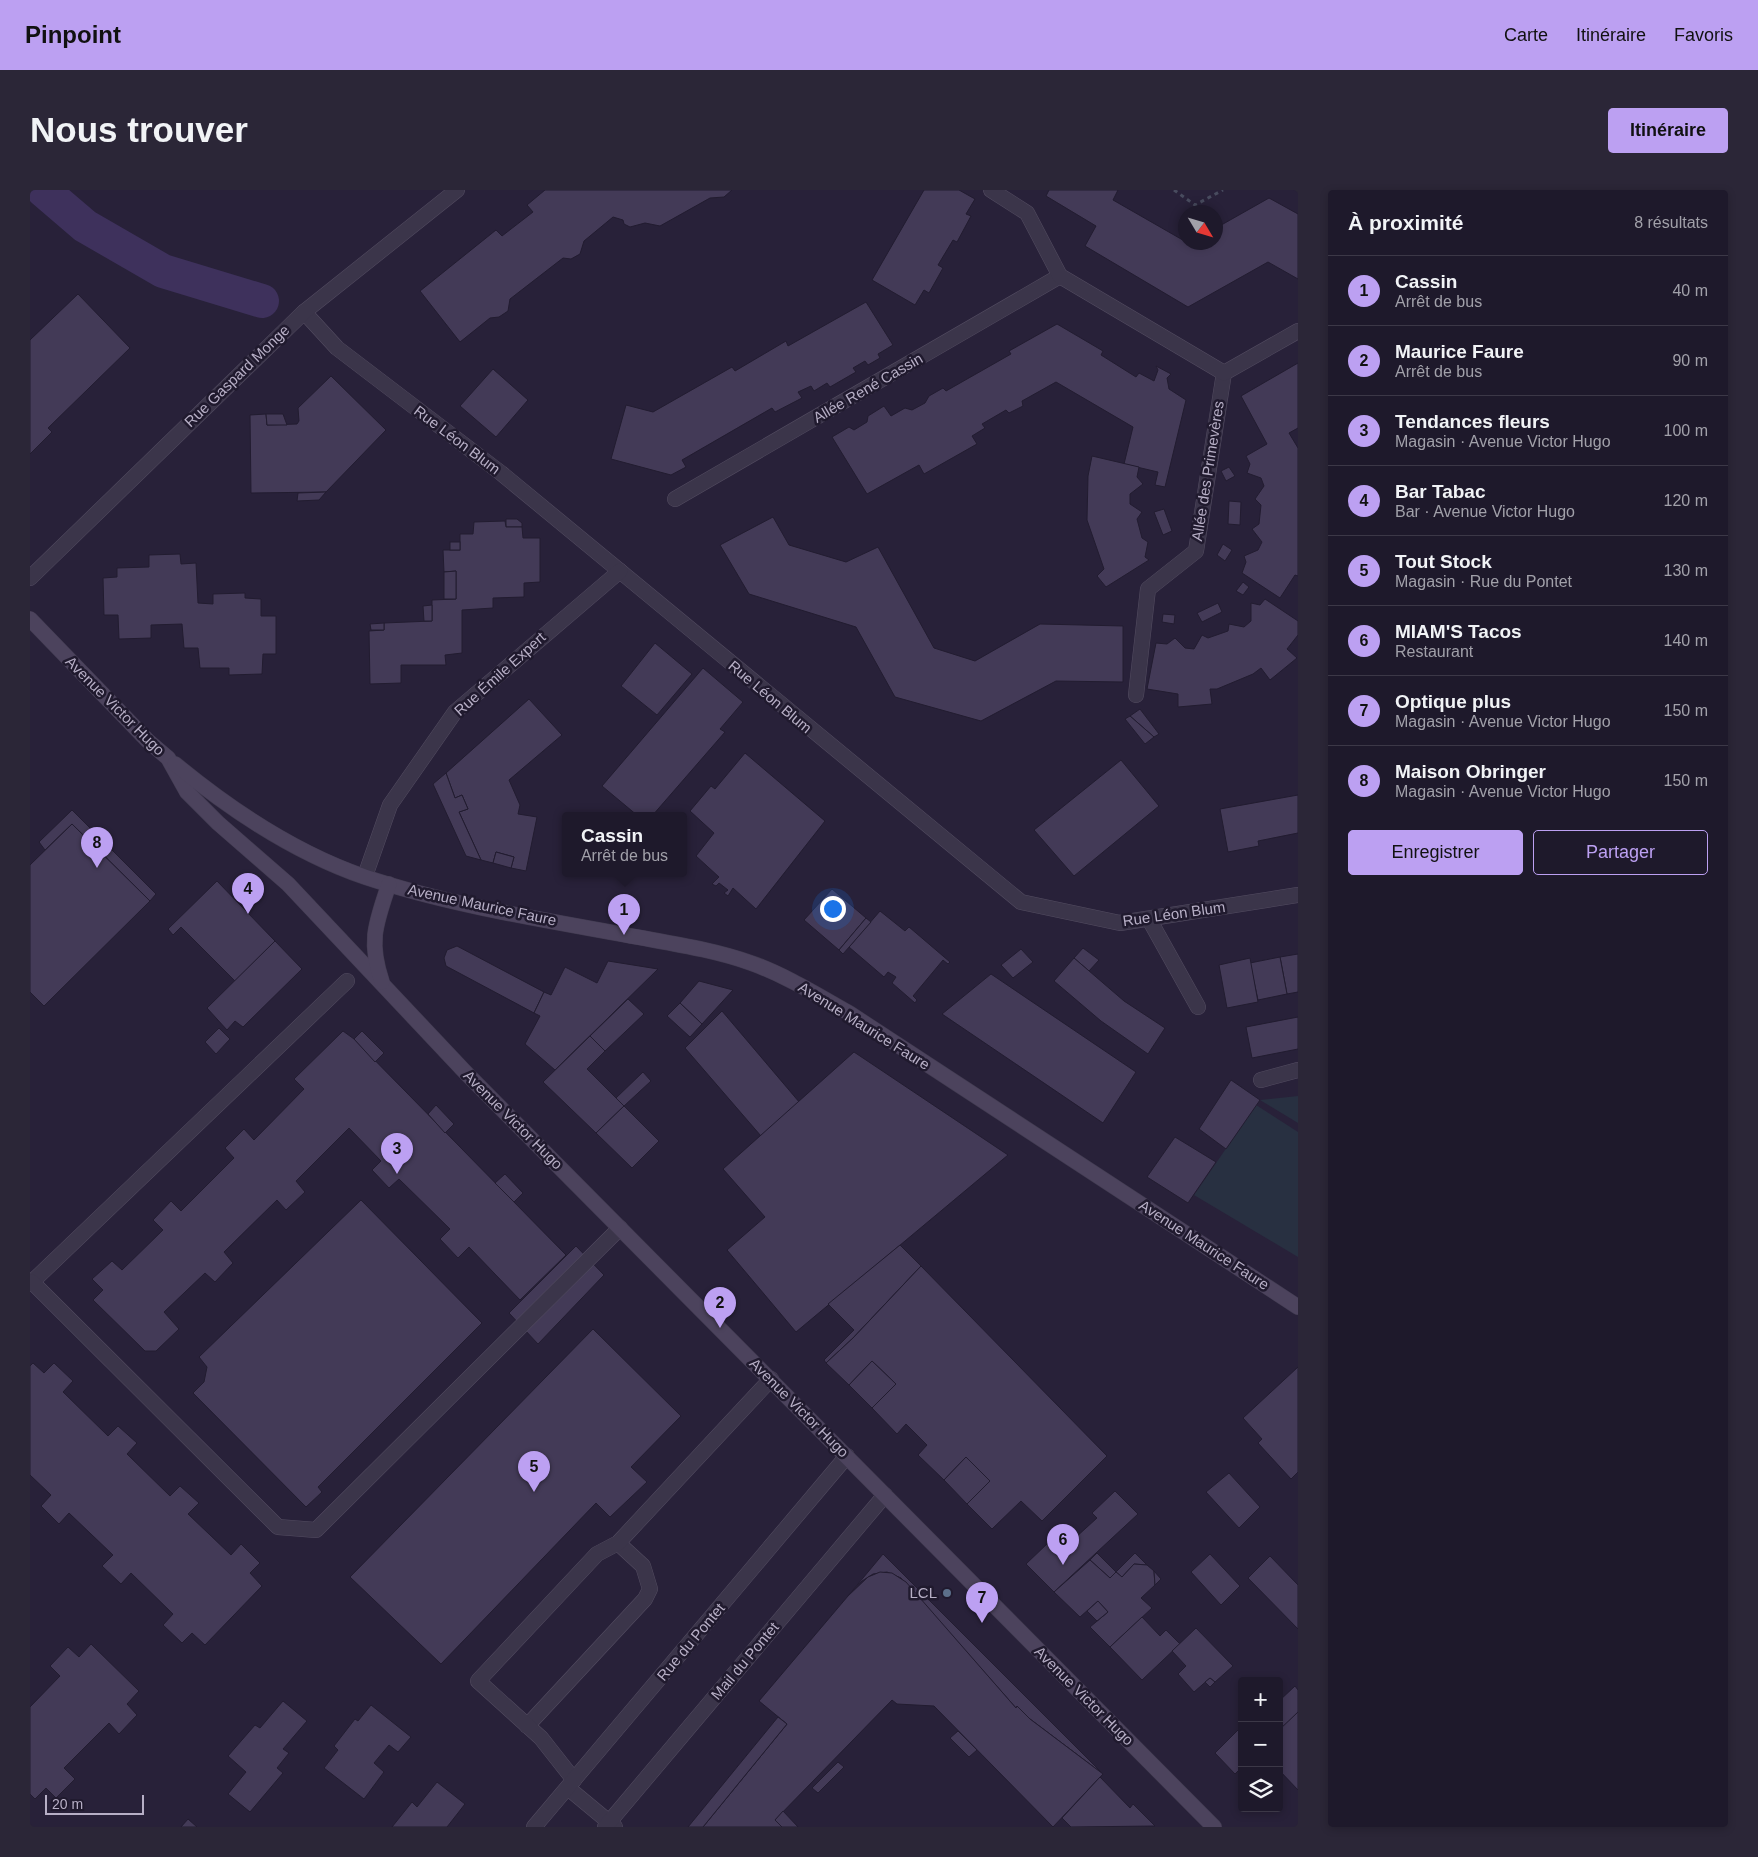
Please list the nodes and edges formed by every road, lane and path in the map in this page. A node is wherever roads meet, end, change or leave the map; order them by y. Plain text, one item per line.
1 (457, 190) edge
2 (991, 190) edge
3 (1174, 190) edge
4 (1222, 190) edge
5 (1060, 276) junction
6 (304, 312) junction
7 (1298, 331) edge
8 (1224, 373) junction
9 (675, 500) dead end
10 (620, 571) junction
11 (30, 578) edge
12 (30, 619) edge
13 (1136, 695) dead end
14 (168, 758) junction
15 (365, 876) junction
16 (389, 884) junction
17 (1298, 895) edge
18 (1149, 919) junction
19 (347, 981) dead end
20 (384, 988) junction
21 (1198, 1007) dead end
22 (1298, 1070) edge
23 (1262, 1080) dead end
24 (620, 1228) junction
25 (31, 1283) edge
26 (1298, 1307) edge
27 (771, 1379) junction
28 (847, 1456) junction
29 (886, 1495) junction
30 (618, 1543) junction
31 (527, 1726) junction
32 (571, 1784) junction
33 (610, 1825) edge
34 (534, 1827) edge
35 (1214, 1827) edge

1 - 6 street, Rue Gaspard Monge
2 - 5 street
3 - 4 path
5 - 8 street
5 - 9 street, Allée René Cassin
6 - 10 street, Rue Léon Blum
6 - 11 street, Rue Gaspard Monge
7 - 8 street
8 - 13 street, Allée des Primevères
10 - 15 street, Rue Émile Expert
10 - 18 street, Rue Léon Blum
12 - 14 main road, Avenue Victor Hugo
14 - 15 main road, Avenue Maurice Faure
14 - 20 main road, Avenue Victor Hugo
15 - 16 main road, Avenue Maurice Faure
16 - 20 main road, Avenue Victor Hugo
16 - 26 main road, Avenue Maurice Faure
17 - 18 street, Rue Léon Blum
18 - 21 street
19 - 25 street
20 - 24 main road, Avenue Victor Hugo
22 - 23 street
24 - 25 street
24 - 27 main road, Avenue Victor Hugo
27 - 28 main road, Avenue Victor Hugo
27 - 30 street
28 - 29 main road, Avenue Victor Hugo
28 - 32 street, Rue du Pontet
29 - 33 street, Mail du Pontet
29 - 35 main road, Avenue Victor Hugo
30 - 31 street
30 - 31 street
31 - 32 street
32 - 33 street
32 - 34 street, Rue du Pontet

